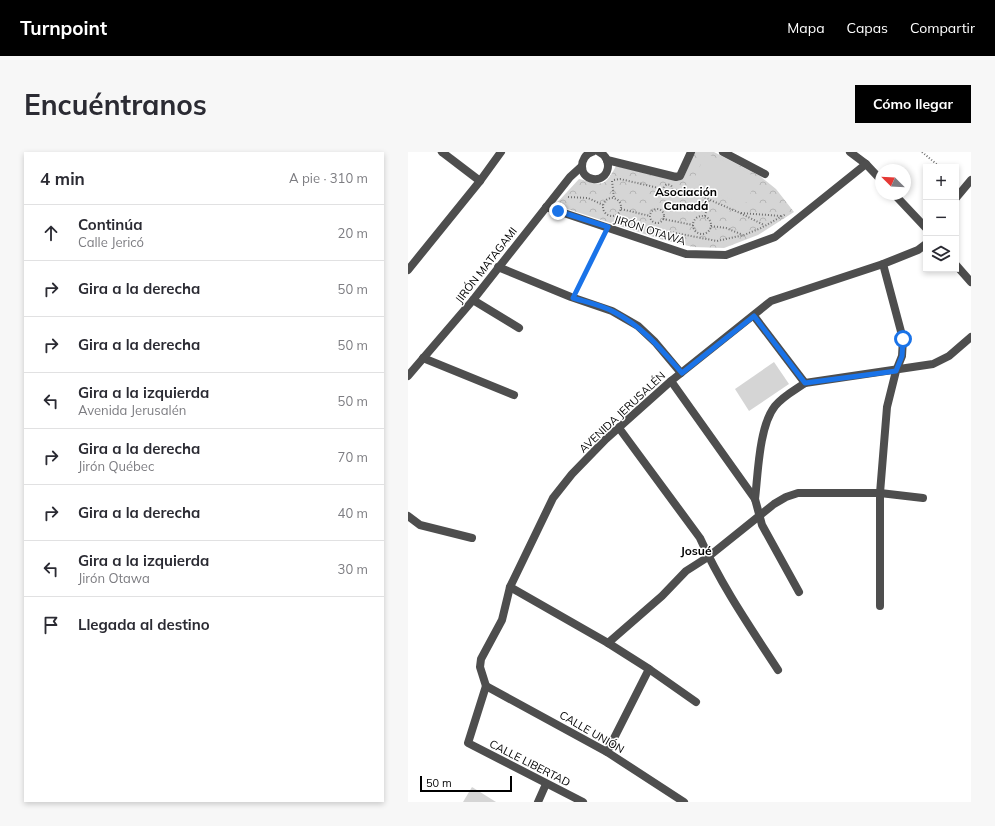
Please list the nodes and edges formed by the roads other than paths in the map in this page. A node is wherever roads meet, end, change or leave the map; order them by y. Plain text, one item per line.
1 (442, 152) edge
2 (501, 152) edge
3 (592, 152) edge
4 (598, 152) edge
5 (691, 152) edge
6 (724, 152) edge
7 (850, 152) edge
8 (607, 160) junction
9 (866, 164) junction
10 (581, 167) junction
11 (765, 174) dead end
12 (875, 174) edge
13 (480, 180) junction
14 (971, 180) edge
15 (959, 194) edge
16 (900, 200) edge
17 (546, 206) junction
18 (923, 225) edge
19 (923, 246) edge
20 (884, 264) junction
21 (498, 267) junction
22 (959, 268) edge
23 (408, 270) edge
24 (971, 282) edge
25 (473, 300) junction
26 (754, 316) junction
27 (519, 328) dead end
28 (971, 337) edge
29 (423, 358) junction
30 (896, 371) junction
31 (682, 373) junction
32 (408, 376) edge
33 (672, 381) junction
34 (805, 383) junction
35 (514, 395) dead end
36 (619, 428) junction
37 (880, 493) junction
38 (922, 498) dead end
39 (755, 499) junction
40 (408, 516) edge
41 (760, 516) junction
42 (472, 538) dead end
43 (708, 557) junction
44 (510, 587) junction
45 (799, 592) dead end
46 (880, 606) dead end
47 (608, 643) junction
48 (649, 669) junction
49 (778, 670) dead end
50 (486, 686) junction
51 (696, 702) dead end
52 (607, 752) junction
53 (546, 784) junction
54 (538, 802) edge
55 (582, 802) edge
56 (684, 802) edge

1 - 13 street
2 - 13 street
3 - 10 street, JIRÓN MATAGAMI
4 - 8 street
5 - 8 street
6 - 11 street
7 - 9 street
8 - 10 street
9 - 12 street
9 - 17 street, JIRÓN OTAWA
10 - 17 street, JIRÓN MATAGAMI
13 - 23 street
14 - 15 street
16 - 18 street
17 - 21 street, JIRÓN MATAGAMI
19 - 20 street, AVENIDA JERUSALÉN
20 - 26 street, AVENIDA JERUSALÉN
20 - 30 street
21 - 25 street, JIRÓN MATAGAMI
21 - 31 street
22 - 24 street
25 - 27 street
25 - 29 street, JIRÓN MATAGAMI
26 - 31 street, AVENIDA JERUSALÉN
26 - 34 street
28 - 30 street
29 - 32 street, JIRÓN MATAGAMI
29 - 35 street
30 - 34 street
30 - 37 street
31 - 33 street, AVENIDA JERUSALÉN
33 - 36 street, AVENIDA JERUSALÉN
33 - 39 street
34 - 39 street
36 - 43 street
36 - 44 street, AVENIDA JERUSALÉN
37 - 38 street
37 - 41 street
37 - 46 street
39 - 41 street
40 - 42 street
41 - 43 street
41 - 45 street
43 - 47 street
43 - 49 street
44 - 47 street
44 - 50 street, AVENIDA JERUSALÉN
47 - 48 street
48 - 51 street
48 - 52 street
50 - 52 street, CALLE UNIÓN
50 - 53 street, CALLE LIBERTAD
52 - 56 street, CALLE UNIÓN
53 - 54 street
53 - 55 street, CALLE LIBERTAD

